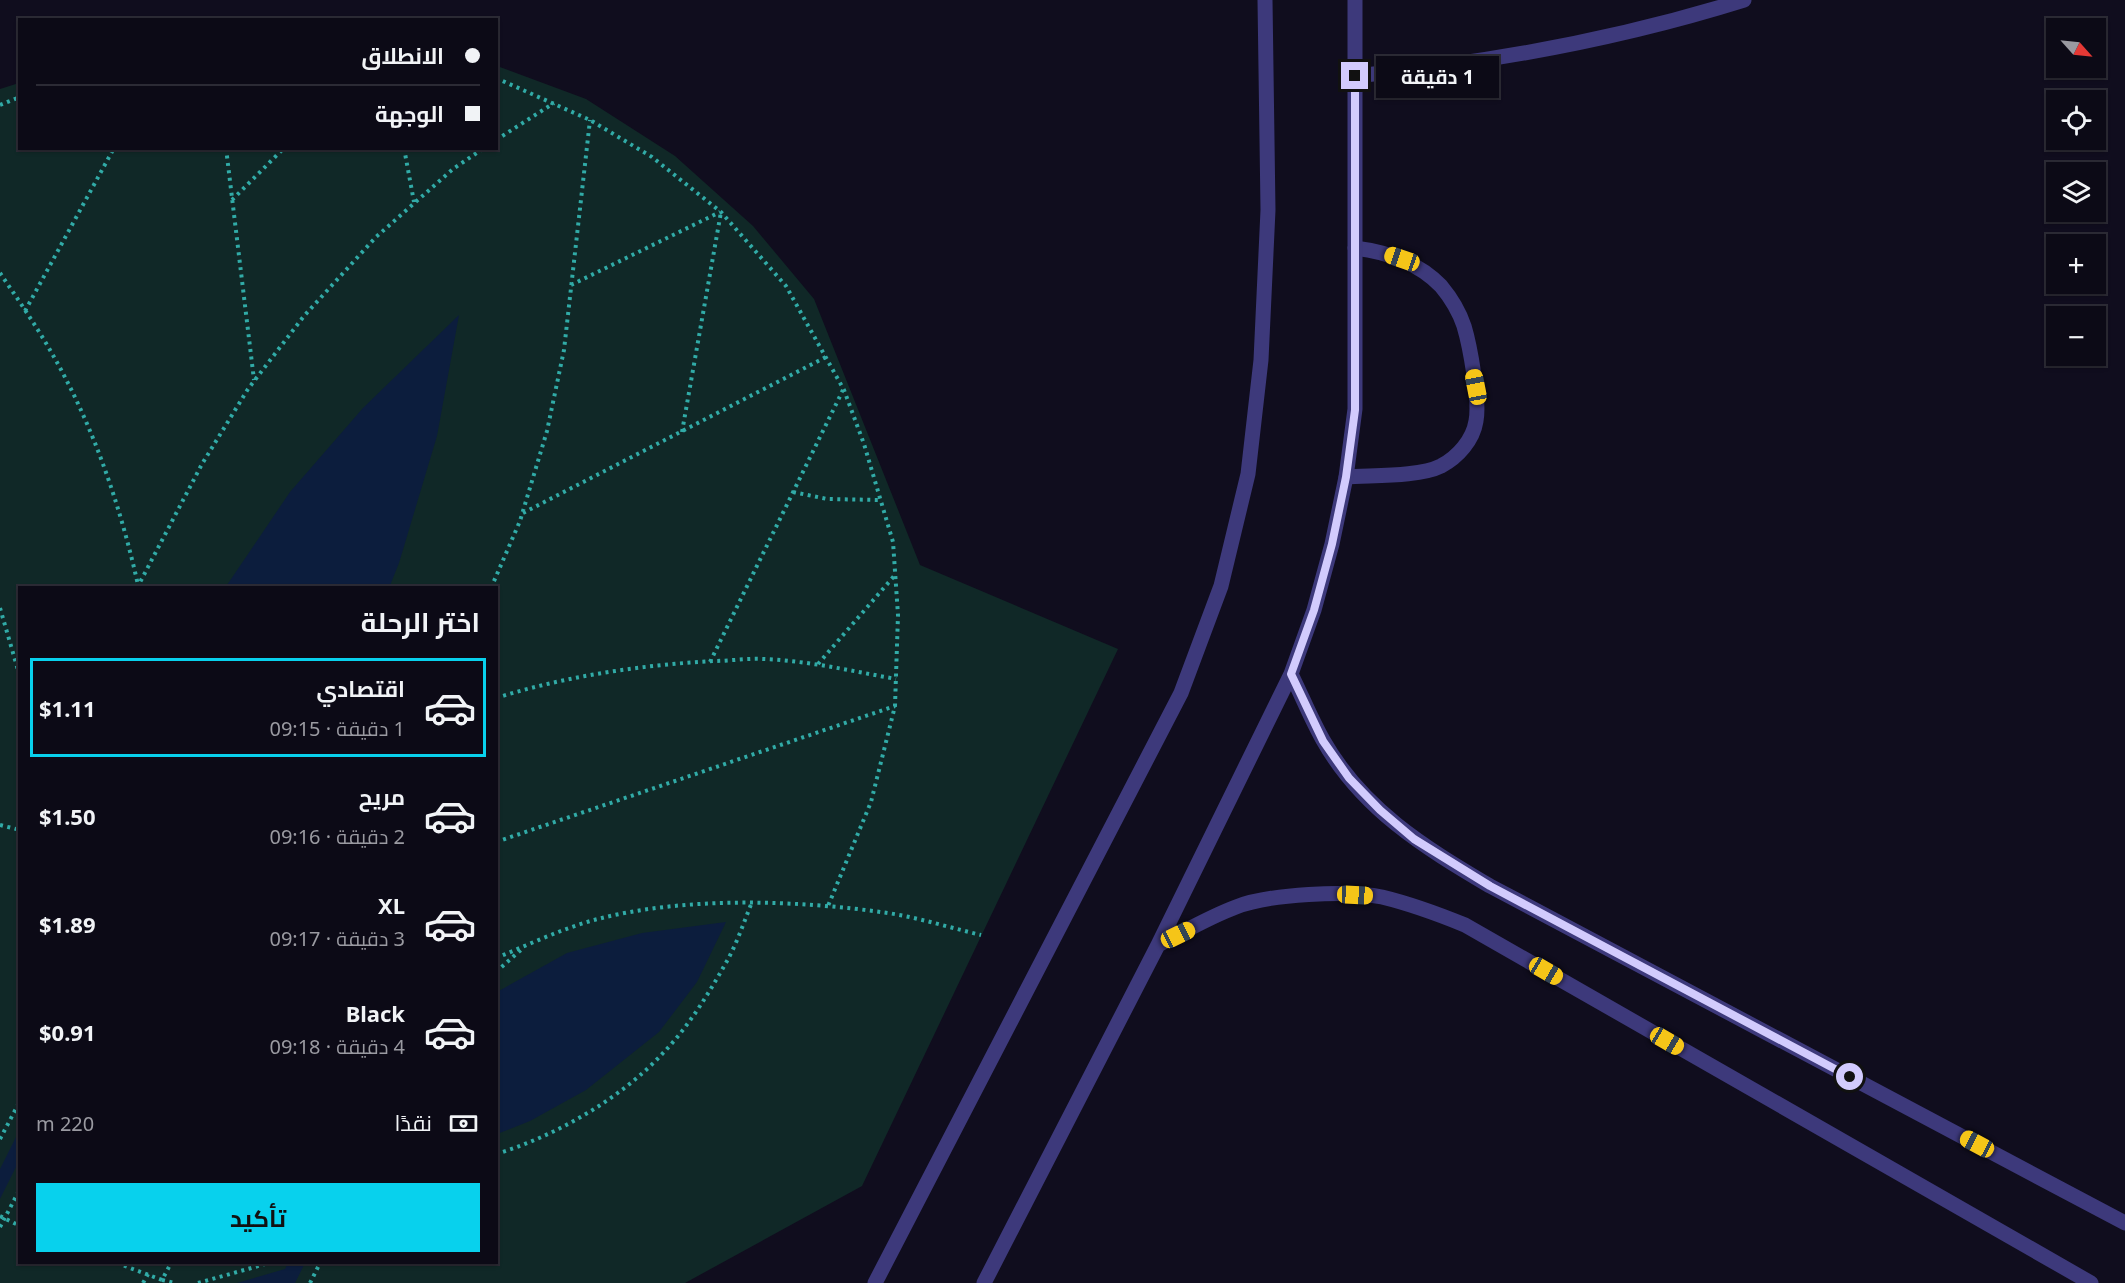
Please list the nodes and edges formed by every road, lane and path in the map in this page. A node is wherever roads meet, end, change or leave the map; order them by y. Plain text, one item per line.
1 (1264, 0) edge
2 (1356, 0) edge
3 (1744, 0) edge
4 (1355, 76) junction
5 (498, 79) edge
6 (18, 98) edge
7 (554, 103) junction
8 (0, 105) edge
9 (590, 120) junction
10 (498, 139) edge
11 (113, 150) edge
12 (226, 150) edge
13 (282, 150) edge
14 (404, 150) edge
15 (481, 150) edge
16 (232, 200) junction
17 (414, 202) junction
18 (721, 212) junction
19 (1355, 248) junction
20 (0, 273) edge
21 (571, 285) junction
22 (25, 311) junction
23 (826, 357) junction
24 (254, 381) junction
25 (844, 390) junction
26 (682, 432) junction
27 (1346, 477) junction
28 (793, 492) junction
29 (880, 500) junction
30 (523, 513) junction
31 (896, 575) junction
32 (137, 586) edge
33 (138, 586) edge
34 (491, 586) edge
35 (0, 608) edge
36 (710, 662) junction
37 (818, 664) junction
38 (18, 670) edge
39 (1291, 674) junction
40 (896, 679) junction
41 (498, 697) edge
42 (895, 706) junction
43 (0, 825) edge
44 (18, 830) edge
45 (498, 841) edge
46 (752, 902) junction
47 (828, 906) junction
48 (981, 935) dead end
49 (1158, 945) junction
50 (525, 946) junction
51 (498, 957) edge
52 (498, 970) edge
53 (18, 1105) edge
54 (0, 1139) edge
55 (498, 1153) edge
56 (18, 1192) edge
57 (2, 1217) edge
58 (2125, 1223) edge
59 (18, 1225) edge
60 (0, 1227) edge
61 (120, 1264) edge
62 (170, 1264) edge
63 (265, 1264) edge
64 (320, 1264) edge
65 (148, 1274) junction
66 (162, 1280) junction
67 (143, 1283) edge
68 (175, 1283) edge
69 (198, 1283) edge
70 (310, 1283) edge
71 (875, 1283) edge
72 (984, 1283) edge
73 (2091, 1283) edge

1 - 71 street
2 - 4 street
3 - 4 street
4 - 19 street
5 - 7 path
6 - 8 path
7 - 9 path
7 - 10 path
9 - 18 path
9 - 21 path
11 - 22 path
12 - 16 path
13 - 16 path
14 - 17 path
15 - 17 path
16 - 24 path
17 - 24 path
18 - 21 path
18 - 23 path
18 - 26 path
19 - 27 street
19 - 27 street
20 - 22 path
21 - 30 path
22 - 32 path
23 - 25 path
23 - 26 path
24 - 33 path
25 - 28 path
25 - 29 path
26 - 30 path
27 - 39 street
28 - 29 path
28 - 36 path
29 - 31 path
30 - 34 path
31 - 37 path
31 - 40 path
35 - 38 path
36 - 37 path
36 - 41 path
37 - 40 path
39 - 49 street
39 - 58 street
40 - 42 path
42 - 45 path
42 - 47 path
43 - 44 path
46 - 47 path
46 - 50 path
46 - 55 path
47 - 48 path
49 - 72 street
49 - 73 street
50 - 51 path
50 - 52 path
53 - 54 path
56 - 57 path
57 - 59 path
57 - 60 path
61 - 65 path
62 - 66 path
63 - 69 path
64 - 70 path
65 - 66 path
65 - 67 path
66 - 68 path

